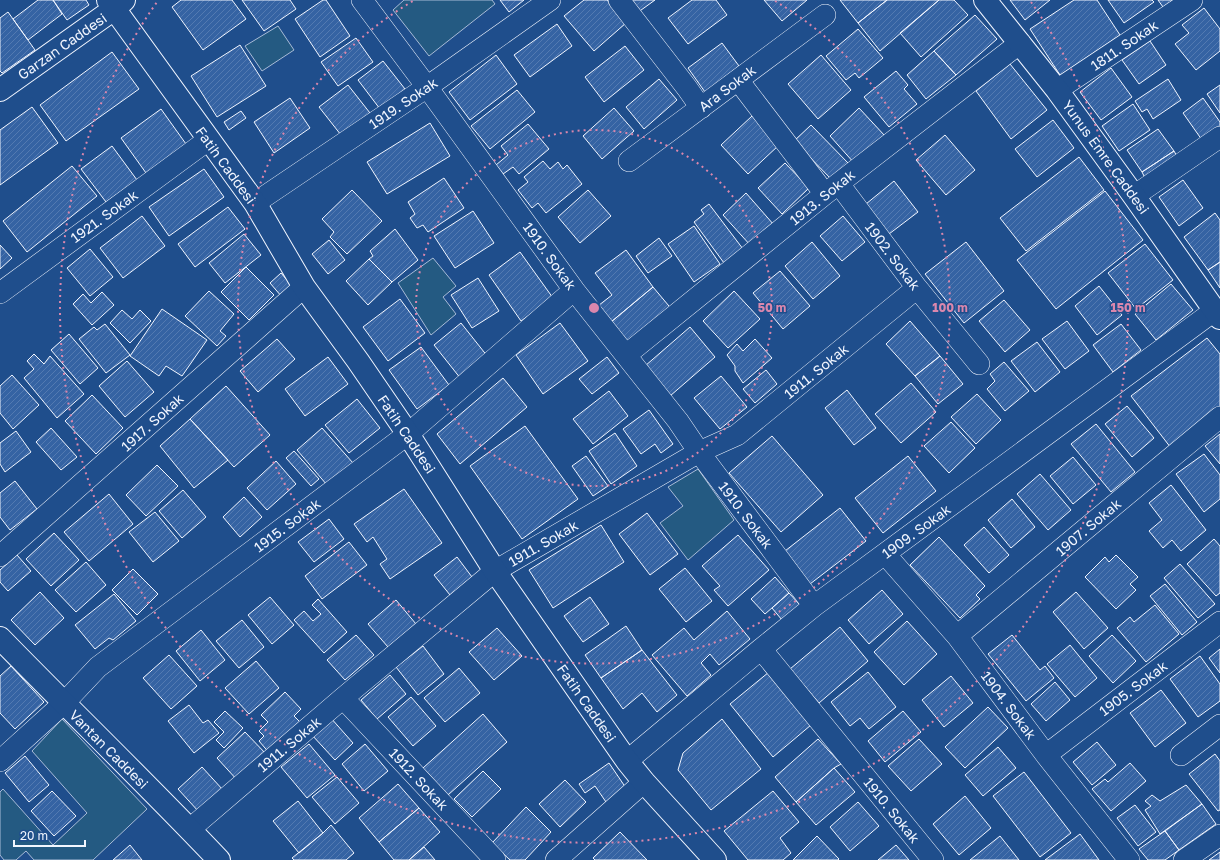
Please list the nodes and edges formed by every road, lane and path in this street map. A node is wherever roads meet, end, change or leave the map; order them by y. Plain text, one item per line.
1 (362, 0) edge
2 (550, 0) edge
3 (618, 0) edge
4 (985, 0) edge
5 (1192, 0) edge
6 (115, 3) edge
7 (826, 15) dead end
8 (1020, 43) junction
9 (738, 80) junction
10 (427, 87) junction
11 (0, 90) edge
12 (1057, 90) junction
13 (701, 108) junction
14 (1220, 137) edge
15 (208, 140) junction
16 (629, 161) dead end
17 (832, 189) junction
18 (1134, 196) junction
19 (254, 204) junction
20 (304, 287) junction
21 (917, 288) junction
22 (574, 290) junction
23 (0, 293) edge
24 (1217, 315) edge
25 (626, 355) junction
26 (979, 364) dead end
27 (1220, 417) edge
28 (408, 434) junction
29 (699, 452) junction
30 (885, 554) junction
31 (0, 556) edge
32 (495, 571) junction
33 (814, 606) junction
34 (1220, 622) edge
35 (957, 636) junction
36 (0, 638) edge
37 (761, 649) junction
38 (343, 698) junction
39 (64, 703) junction
40 (1220, 725) edge
41 (1046, 755) junction
42 (1181, 755) dead end
43 (0, 761) edge
44 (627, 761) junction
45 (644, 782) junction
46 (190, 829) junction
47 (1220, 835) edge
48 (219, 860) edge
49 (495, 860) edge
50 (556, 860) edge
51 (715, 860) edge
52 (933, 860) edge
53 (1129, 860) edge
54 (1184, 860) edge

1 - 10 street, 1910. Sokak
2 - 10 street, 1919. Sokak
3 - 13 street
4 - 8 street, Yunus Emre Caddesi
5 - 12 street, 1811. Sokak
6 - 11 street, Garzan Caddesi
6 - 15 street, Fatih Caddesi
7 - 9 street, Ara Sokak
8 - 12 street, Yunus Emre Caddesi
8 - 17 street, 1913. Sokak
9 - 13 street, Ara Sokak
9 - 17 street, 1902. Sokak
10 - 19 street, 1919. Sokak
10 - 22 street, 1910. Sokak
12 - 18 street, Yunus Emre Caddesi
13 - 16 street, Ara Sokak
14 - 18 street
15 - 19 street, Fatih Caddesi
15 - 23 street, 1921. Sokak
17 - 21 street, 1902. Sokak
17 - 25 street, 1913. Sokak
18 - 24 street, Yunus Emre Caddesi
19 - 20 street, Fatih Caddesi
20 - 28 street, Fatih Caddesi
20 - 31 street, 1917. Sokak
21 - 26 street, 1902. Sokak
21 - 29 street, 1911. Sokak
22 - 25 street, 1910. Sokak
22 - 28 street, 1915. Sokak
24 - 30 street, 1909. Sokak
25 - 29 street, 1910. Sokak
27 - 35 street, 1907. Sokak
28 - 32 street, Fatih Caddesi
28 - 39 street, 1915. Sokak
29 - 32 street, 1911. Sokak
29 - 33 street, 1910. Sokak
30 - 33 street, 1909. Sokak
30 - 35 street, 1904. Sokak
32 - 38 street, 1911. Sokak
32 - 44 street, Fatih Caddesi
33 - 37 street, 1909. Sokak
34 - 41 street, 1905. Sokak
35 - 41 street, 1904. Sokak
36 - 39 street, Vantan Caddesi
37 - 44 street, 1909. Sokak
37 - 52 street, 1910. Sokak
38 - 46 street, 1911. Sokak
38 - 49 street, 1912. Sokak
39 - 43 street, 1915. Sokak
39 - 46 street, Vantan Caddesi
40 - 42 street
41 - 53 street, 1904. Sokak
44 - 45 street, Fatih Caddesi
45 - 50 street
45 - 51 street, Fatih Caddesi
46 - 48 street, Vantan Caddesi
47 - 54 street

